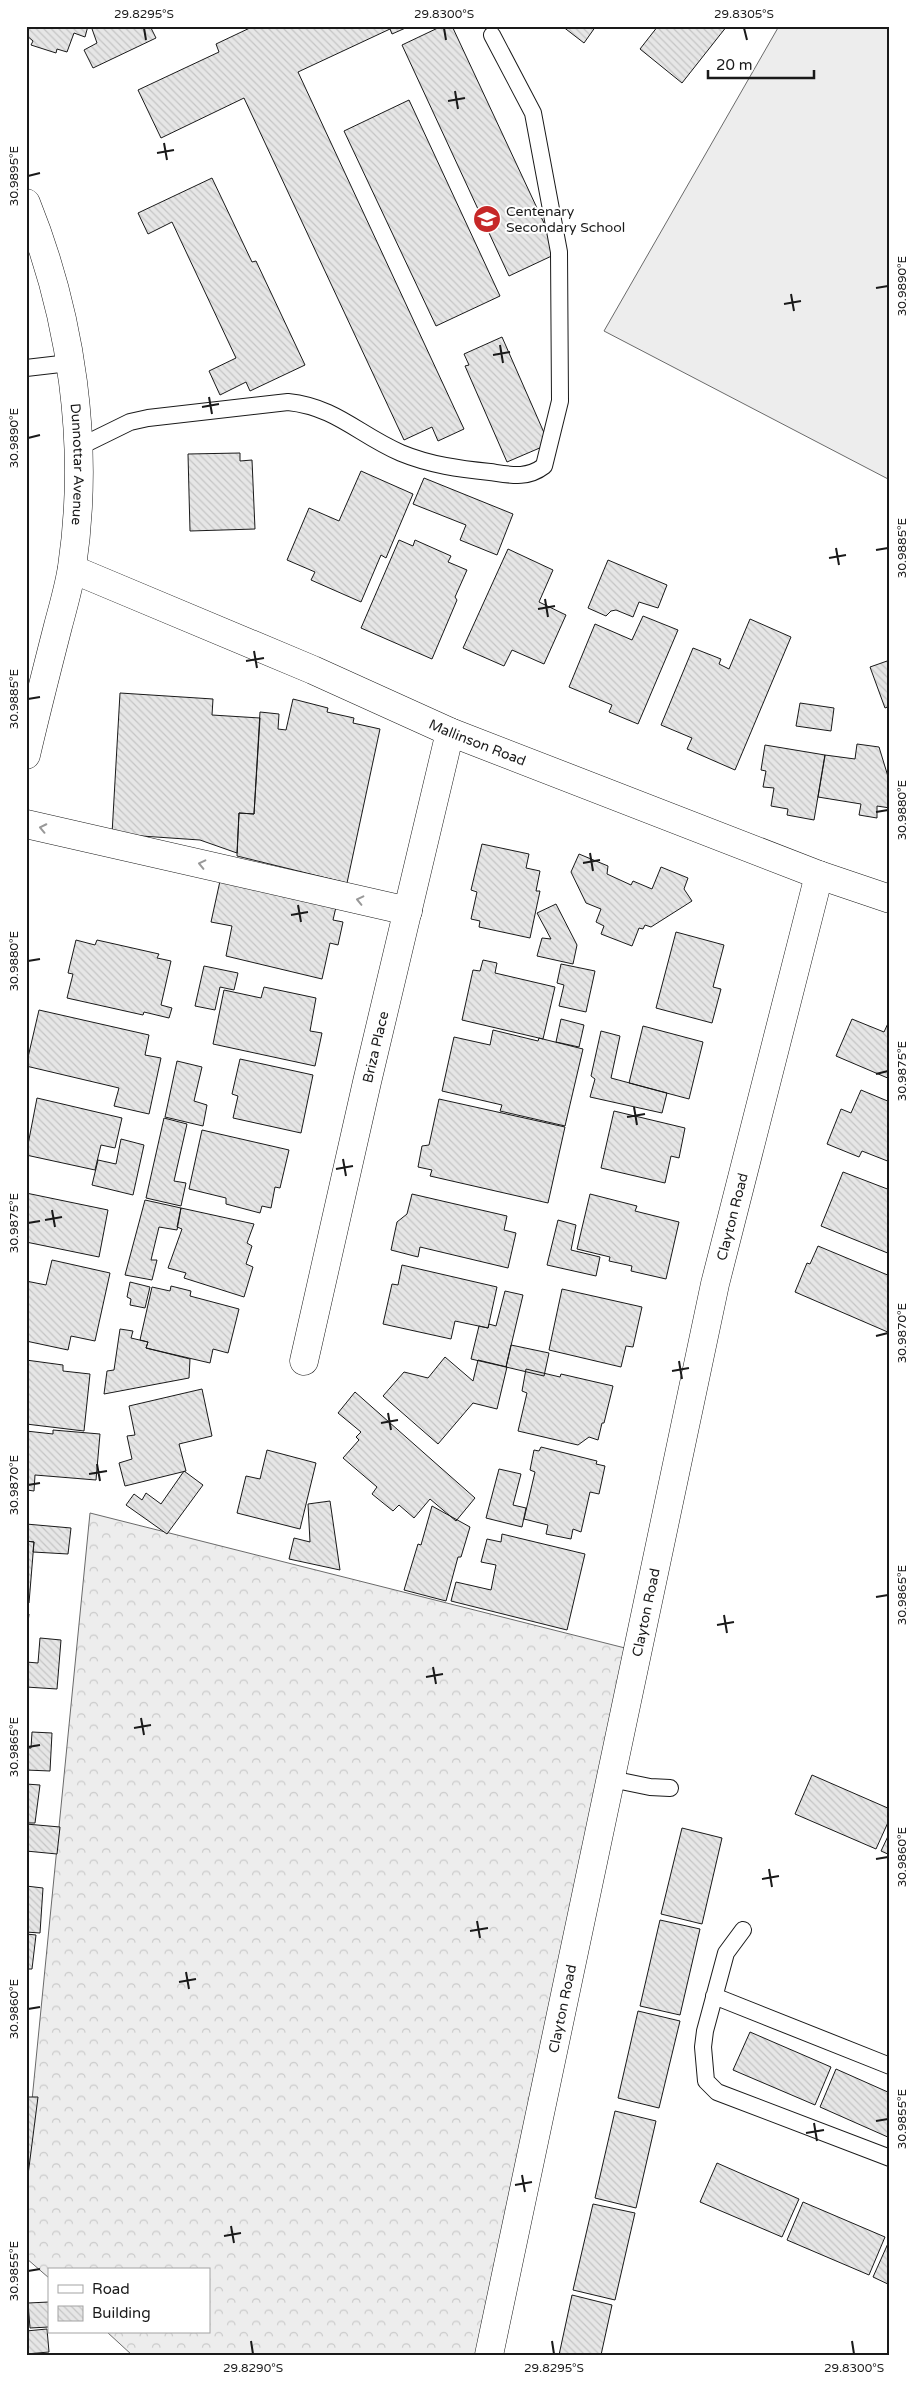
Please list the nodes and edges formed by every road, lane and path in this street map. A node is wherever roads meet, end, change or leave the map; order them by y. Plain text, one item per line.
1 (492, 35) dead end
2 (26, 203) edge
3 (69, 363) junction
4 (26, 368) edge
5 (77, 448) junction
6 (72, 568) junction
7 (450, 732) junction
8 (26, 755) edge
9 (26, 824) edge
10 (819, 875) junction
11 (890, 899) edge
12 (408, 911) junction
13 (304, 1361) dead end
14 (611, 1779) junction
15 (670, 1788) dead end
16 (743, 1930) dead end
17 (714, 1996) junction
18 (890, 2066) edge
19 (890, 2158) edge
20 (489, 2355) edge

1 - 5 lane
2 - 3 street, Dunnottar Avenue
3 - 4 lane
3 - 5 street, Dunnottar Avenue
5 - 6 street, Dunnottar Avenue
6 - 7 street, Mallinson Road
6 - 8 street, Dunnottar Avenue
7 - 10 street, Mallinson Road
7 - 12 street, Briza Place
12 -> 9 street
10 - 11 street, Mallinson Road
10 - 14 street, Clayton Road
12 - 13 street, Briza Place
14 - 15 lane
14 - 20 street, Clayton Road
16 - 17 lane
17 - 18 lane
17 - 19 lane

